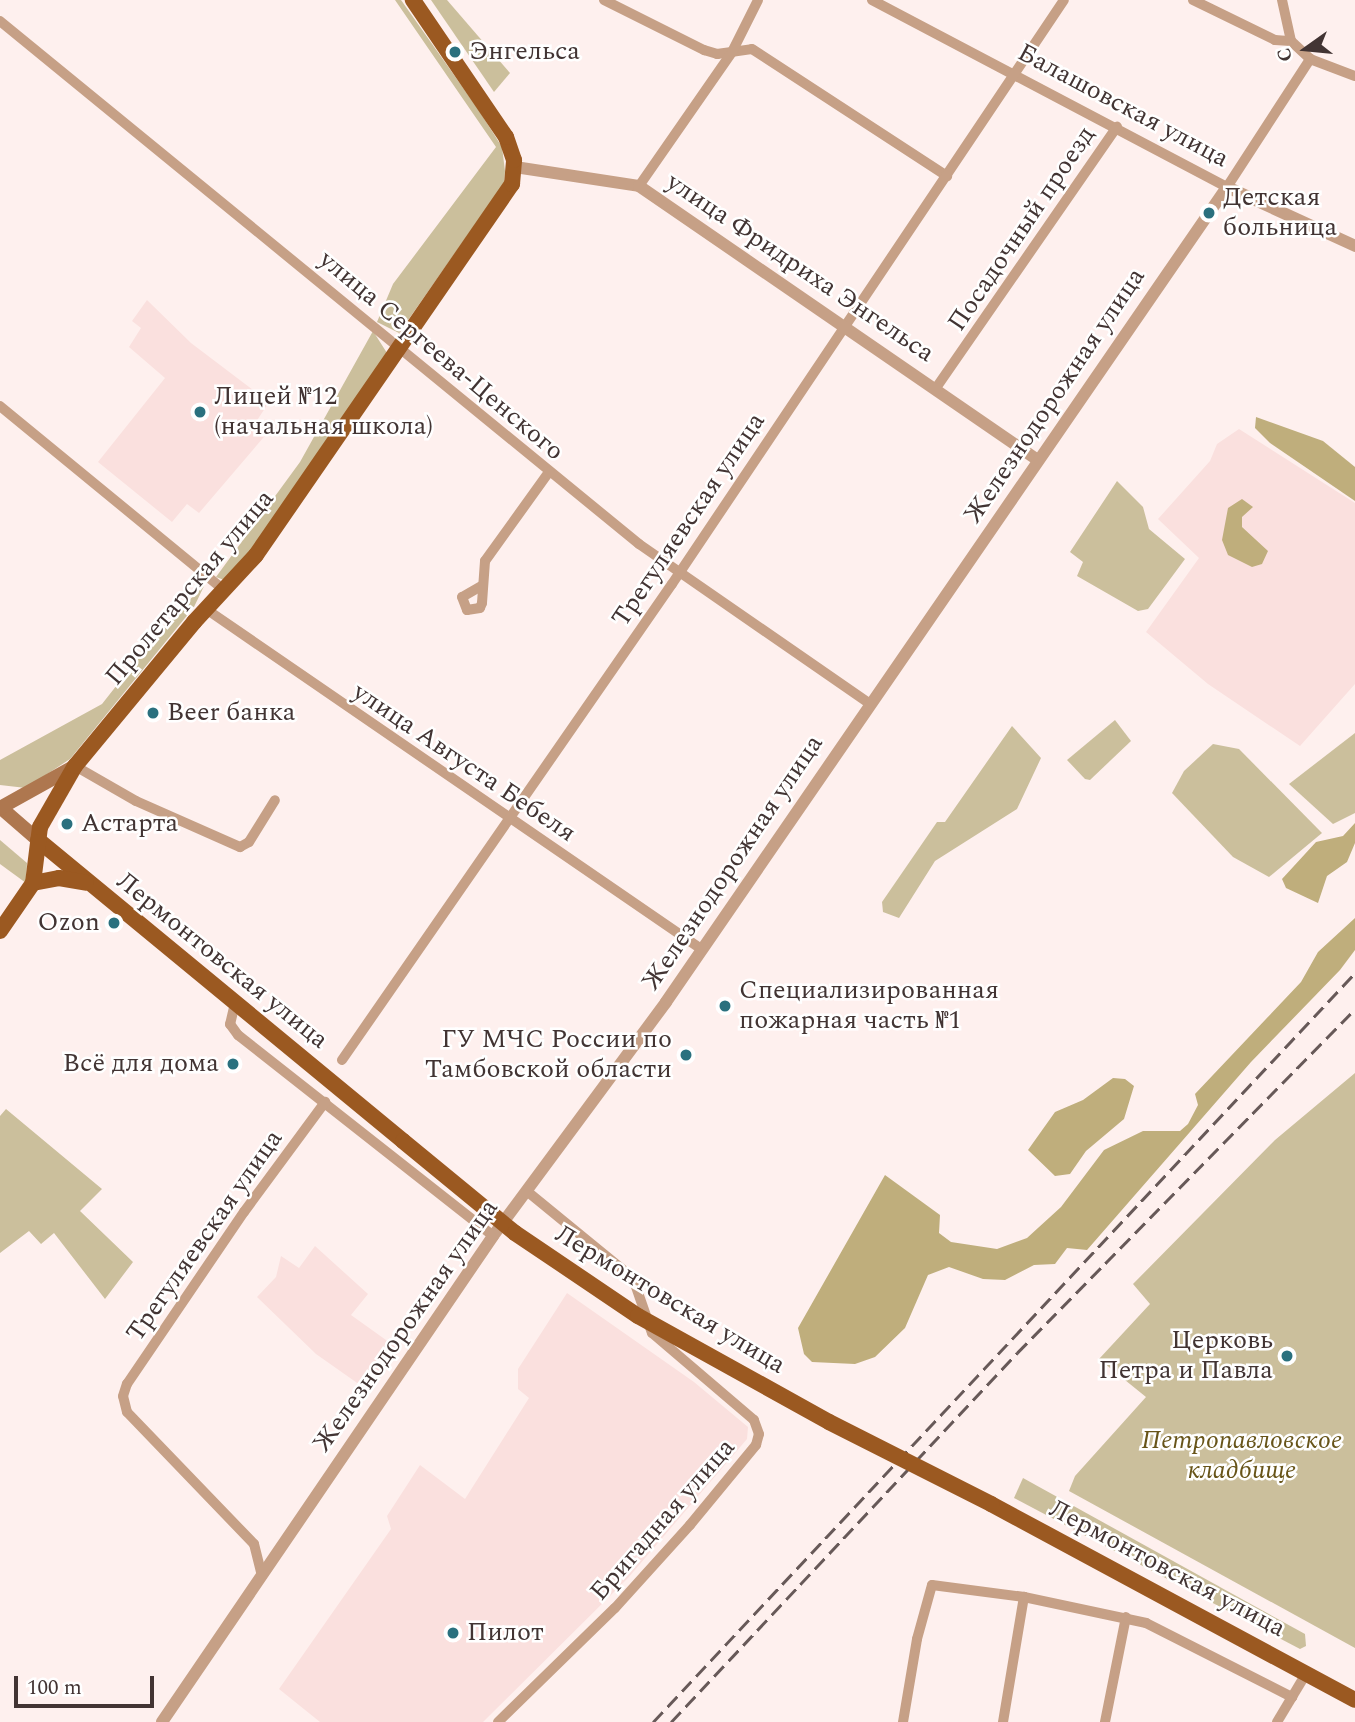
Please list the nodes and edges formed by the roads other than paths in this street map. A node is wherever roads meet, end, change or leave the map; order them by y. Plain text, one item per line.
1 (413, 0) edge
2 (604, 0) edge
3 (758, 0) edge
4 (872, 0) edge
5 (1064, 0) edge
6 (1193, 0) edge
7 (1282, 0) edge
8 (0, 21) edge
9 (1290, 41) junction
10 (732, 52) junction
11 (1310, 59) junction
12 (1017, 74) junction
13 (1355, 76) edge
14 (1116, 127) junction
15 (515, 167) junction
16 (947, 176) junction
17 (639, 186) junction
18 (1227, 187) junction
19 (1355, 246) edge
20 (845, 327) junction
21 (401, 348) junction
22 (936, 388) junction
23 (0, 406) edge
24 (1038, 460) junction
25 (549, 472) junction
26 (680, 572) junction
27 (483, 586) dead end
28 (225, 590) junction
29 (206, 609) junction
30 (870, 704) junction
31 (75, 766) junction
32 (275, 800) dead end
33 (0, 807) edge
34 (509, 819) junction
35 (38, 840) junction
36 (33, 883) junction
37 (92, 885) junction
38 (0, 931) edge
39 (701, 949) junction
40 (235, 1003) junction
41 (342, 1060) dead end
42 (325, 1102) junction
43 (528, 1193) junction
44 (493, 1236) junction
45 (285, 1543) junction
46 (254, 1544) junction
47 (262, 1576) junction
48 (1024, 1597) junction
49 (1126, 1617) junction
50 (1307, 1672) junction
51 (1292, 1697) junction
52 (1355, 1700) edge
53 (162, 1722) edge
54 (498, 1722) edge
55 (903, 1722) edge
56 (1003, 1722) edge
57 (1105, 1722) edge
58 (1277, 1722) edge

1 - 15 main road
2 - 10 street
3 - 10 street
4 - 12 street, Балашовская улица
5 - 12 street, Трегуляевская улица
6 - 9 street
7 - 9 street
8 - 21 street, улица Сергеева-Ценского
9 - 11 street
10 - 16 street
10 - 17 street
11 - 13 street
11 - 18 street, Железнодорожная улица
12 - 14 street, Балашовская улица
12 - 16 street, Трегуляевская улица
14 - 18 street, Балашовская улица
14 - 22 street, Посадочный проезд
15 - 17 street, улица Фридриха Энгельса
15 - 21 main road, Пролетарская улица
16 - 20 street, Трегуляевская улица
17 - 20 street, улица Фридриха Энгельса
18 - 19 street, Балашовская улица
18 - 24 street, Железнодорожная улица
20 - 22 street, улица Фридриха Энгельса
20 - 26 street, Трегуляевская улица
21 - 25 street, улица Сергеева-Ценского
21 - 28 main road, Пролетарская улица
22 - 24 street, улица Фридриха Энгельса
23 - 28 street
24 - 30 street, Железнодорожная улица
25 - 26 street, улица Сергеева-Ценского
25 - 27 street
26 - 30 street, улица Сергеева-Ценского
26 - 34 street, Трегуляевская улица
28 - 29 main road, Пролетарская улица
29 - 31 main road, Пролетарская улица
29 - 34 street, улица Августа Бебеля
30 - 39 street, Железнодорожная улица
31 - 32 street
31 - 33 main road
31 - 35 main road, Пролетарская улица
33 - 35 main road, Лермонтовская улица
34 - 39 street, улица Августа Бебеля
34 - 41 street, Трегуляевская улица
35 - 36 main road, Пролетарская улица
35 - 37 main road, Лермонтовская улица
36 - 37 main road
36 - 38 main road, Пролетарская улица
37 - 40 main road, Лермонтовская улица
39 - 43 street, Железнодорожная улица
40 - 42 street
40 - 50 main road, Лермонтовская улица, bridge
42 - 44 street
42 - 46 street, Трегуляевская улица
43 - 44 street, Железнодорожная улица
43 - 54 street, Бригадная улица
44 - 45 street, Железнодорожная улица
45 - 46 street
45 - 47 street, Железнодорожная улица
46 - 47 street
47 - 53 street, Железнодорожная улица
48 - 49 street
48 - 55 street
48 - 56 street
49 - 51 street
49 - 57 street
50 - 51 street
50 - 52 main road, Лермонтовская улица
51 - 58 street

